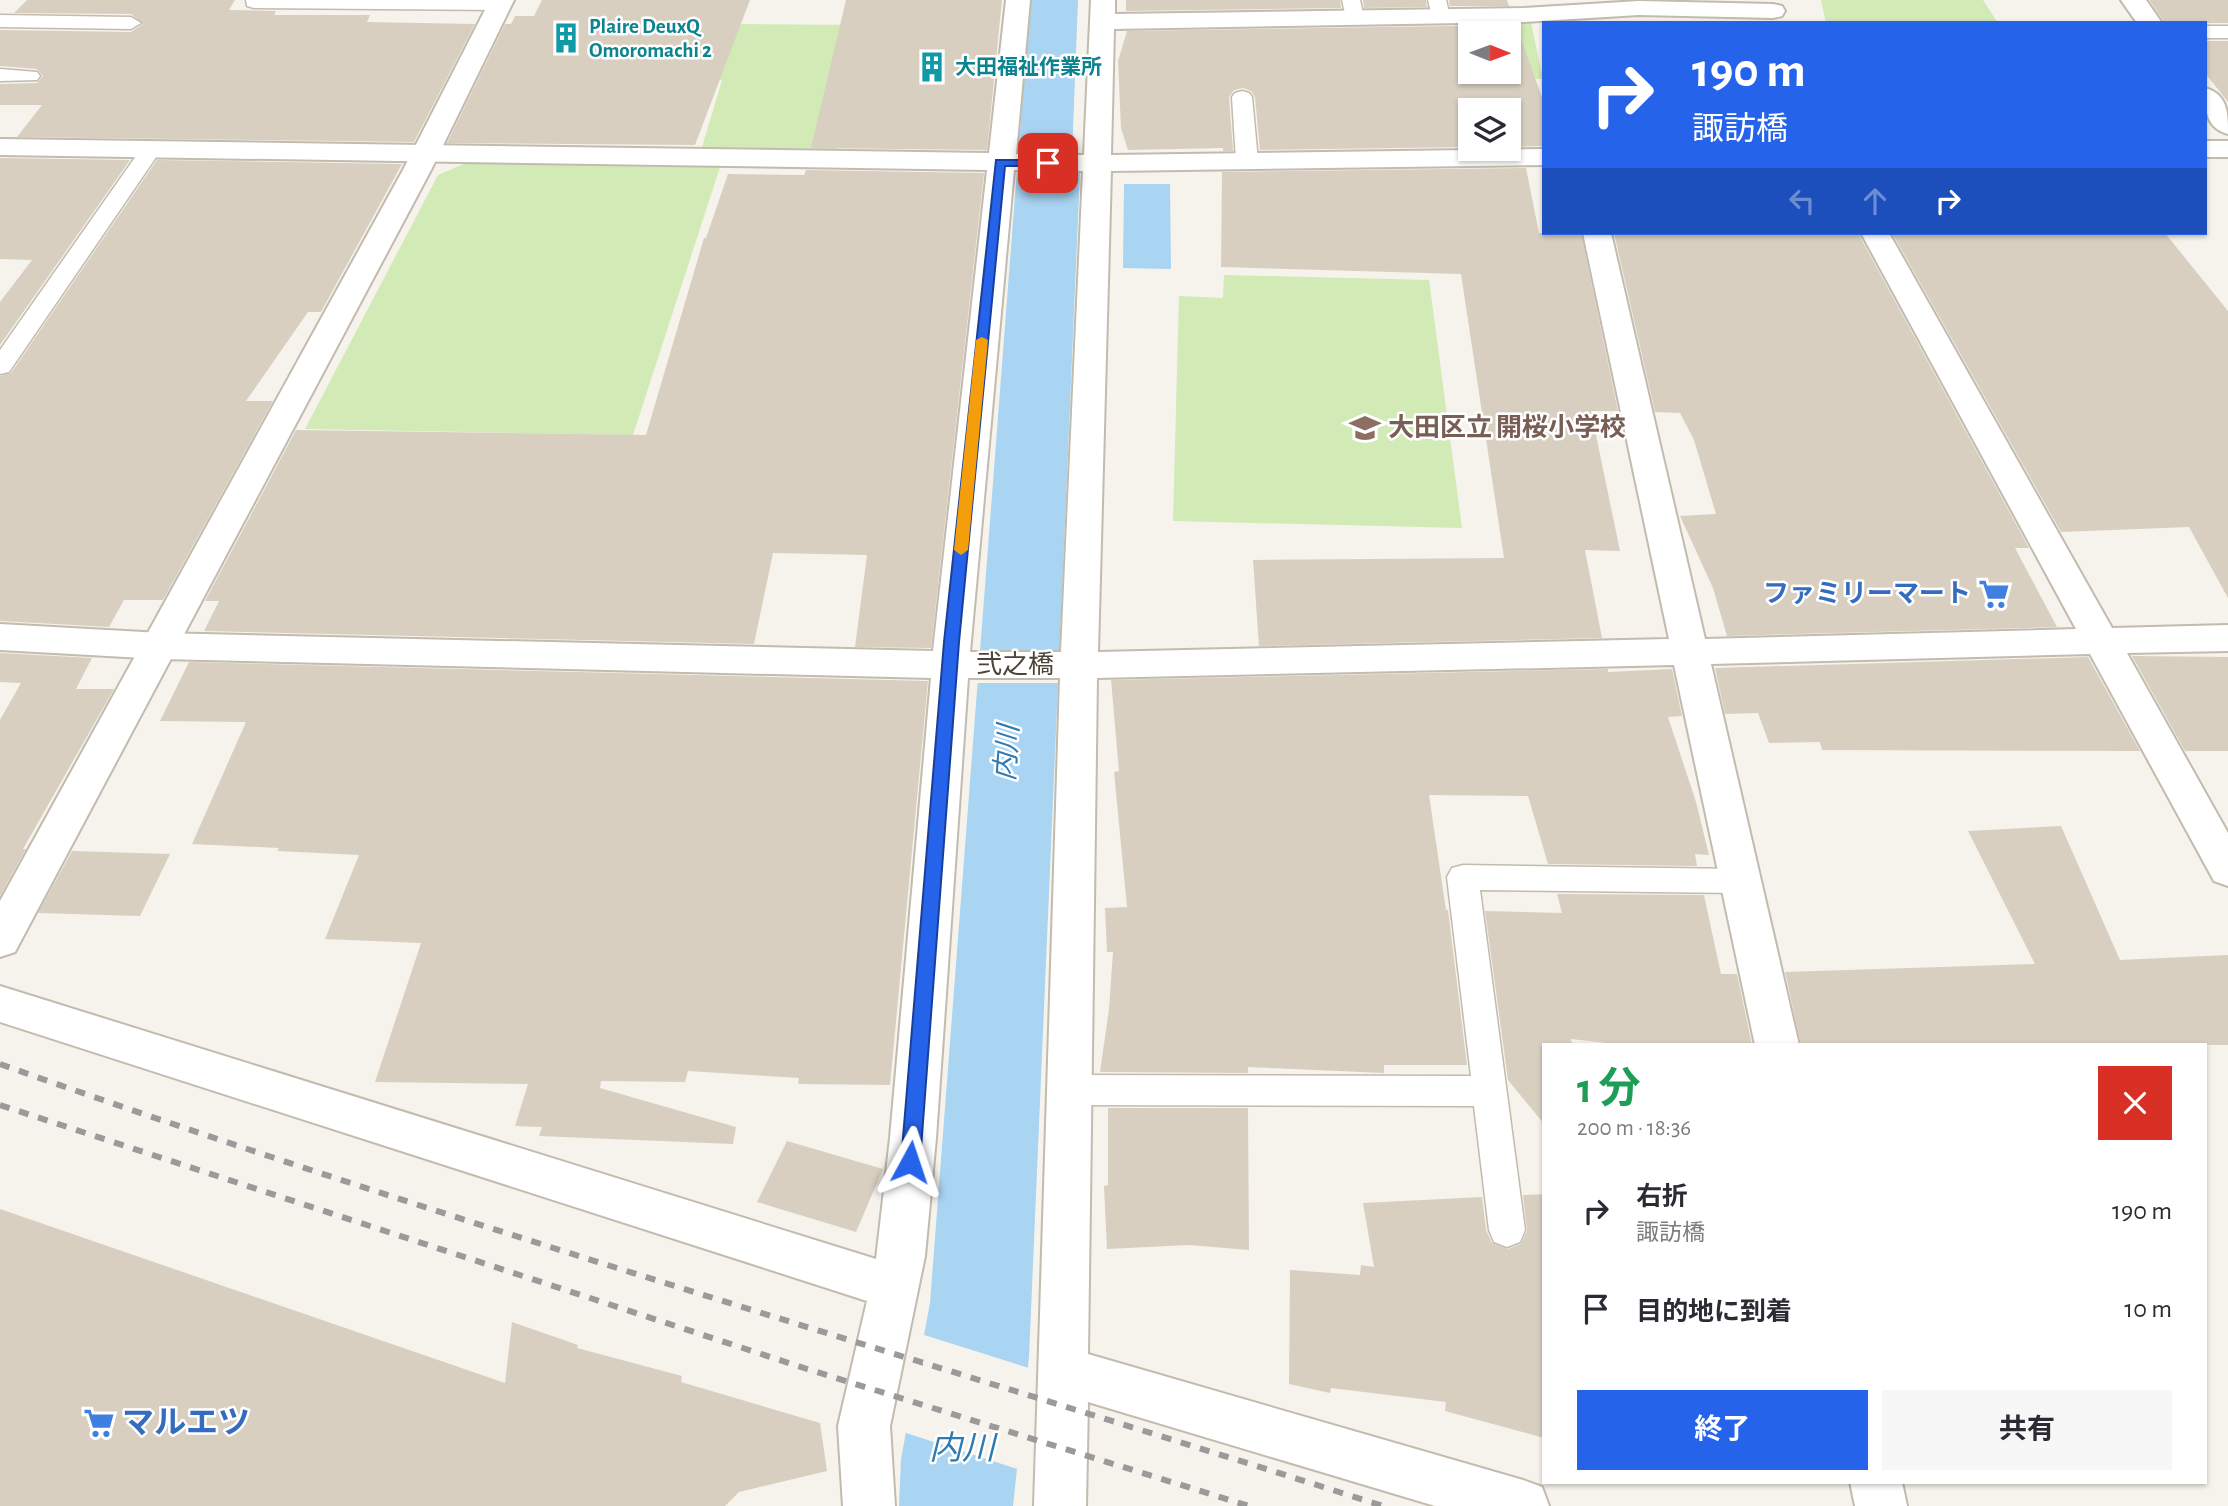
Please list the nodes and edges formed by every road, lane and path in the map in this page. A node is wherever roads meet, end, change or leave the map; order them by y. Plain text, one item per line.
1 (1018, 0) edge
2 (2133, 0) edge
3 (254, 2) dead end
4 (501, 2) edge
5 (1438, 8) edge
6 (1352, 9) edge
7 (1103, 11) edge
8 (1775, 11) edge
9 (1547, 18) edge
10 (0, 21) edge
11 (2149, 21) edge
12 (131, 23) dead end
13 (2207, 32) edge
14 (2228, 32) edge
15 (0, 75) edge
16 (30, 76) dead end
17 (1242, 97) dead end
18 (2207, 99) edge
19 (2228, 126) edge
20 (0, 147) edge
21 (2207, 149) edge
22 (2228, 149) edge
23 (150, 150) junction
24 (425, 154) junction
25 (1542, 157) edge
26 (1247, 161) junction
27 (1000, 162) junction
28 (1097, 163) junction
29 (1597, 235) edge
30 (1876, 235) edge
31 (10, 338) edge
32 (0, 367) edge
33 (0, 637) edge
34 (2228, 638) edge
35 (2101, 642) junction
36 (161, 646) junction
37 (1688, 652) junction
38 (950, 665) junction
39 (1079, 665) junction
40 (2228, 870) edge
41 (1740, 881) junction
42 (0, 940) edge
43 (0, 1004) edge
44 (1777, 1043) edge
45 (1070, 1090) junction
46 (1489, 1091) junction
47 (1507, 1230) dead end
48 (895, 1287) junction
49 (1063, 1371) junction
50 (1876, 1484) edge
51 (868, 1505) edge
52 (1060, 1506) edge
53 (1523, 1506) edge
54 (1881, 1506) edge

1 - 27 street
2 - 11 street
3 - 4 lane
4 - 24 street
5 - 6 street
5 - 9 street
6 - 7 street
7 - 28 street
8 - 9 street
10 - 12 lane
13 - 14 lane
15 - 16 lane
17 - 26 lane
18 - 19 street
20 - 23 street
21 - 22 street
23 - 24 street
23 - 31 lane
24 - 27 street
24 - 36 street
25 - 26 street
26 - 28 street
27 - 28 street
27 - 38 street
28 - 39 street
29 - 37 street
30 - 35 street
31 - 32 lane
33 - 36 street, 弐之橋
34 - 35 street, 弐之橋
35 - 37 street, 弐之橋
35 - 40 street
36 - 38 street, 弐之橋
36 - 42 street
37 - 39 street, 弐之橋
37 - 41 street
38 - 39 street, 弐之橋
38 - 48 street
39 - 45 street
41 - 44 street
41 - 46 lane
43 - 48 street
45 - 46 lane
45 - 49 street
46 - 47 lane
48 - 51 street
49 - 52 street
49 - 53 street
50 - 54 street

